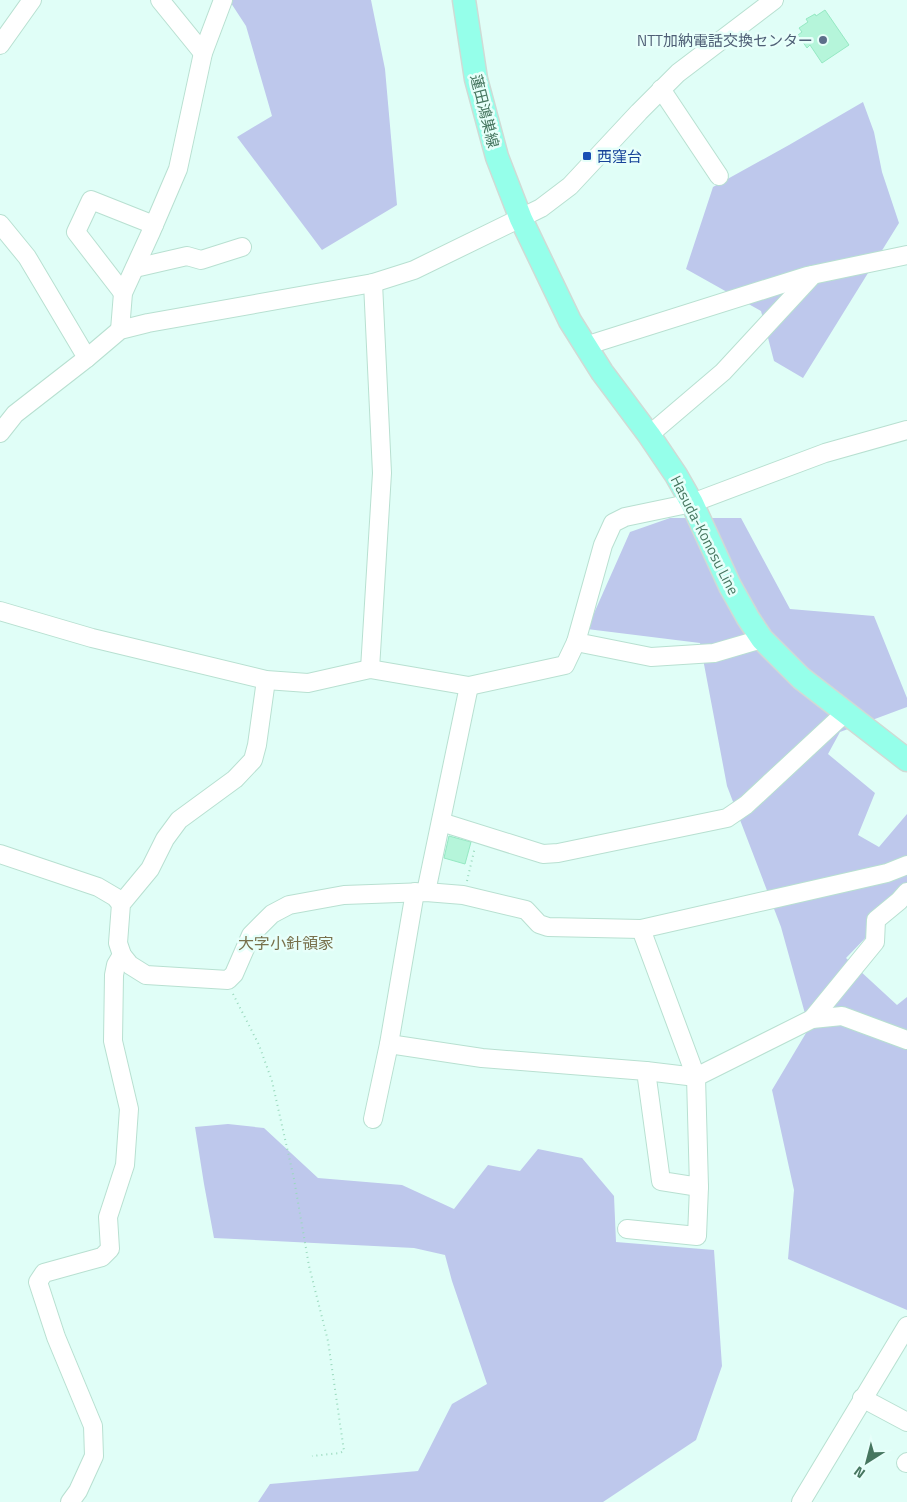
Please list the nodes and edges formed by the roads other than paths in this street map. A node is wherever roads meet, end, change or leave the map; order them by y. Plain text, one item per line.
1 (32, 0) edge
2 (160, 0) edge
3 (223, 0) edge
4 (464, 0) edge
5 (774, 0) edge
6 (0, 45) edge
7 (203, 54) junction
8 (661, 89) junction
9 (719, 176) dead end
10 (521, 218) junction
11 (0, 224) edge
12 (154, 225) junction
13 (242, 247) dead end
14 (907, 254) edge
15 (135, 268) junction
16 (814, 275) junction
17 (373, 283) junction
18 (123, 293) junction
19 (120, 330) junction
20 (585, 346) junction
21 (88, 358) junction
22 (907, 430) edge
23 (0, 433) edge
24 (649, 435) junction
25 (692, 502) junction
26 (0, 611) edge
27 (762, 639) junction
28 (576, 642) junction
29 (370, 669) junction
30 (266, 680) junction
31 (470, 686) junction
32 (846, 712) junction
33 (907, 760) edge
34 (441, 822) junction
35 (0, 854) edge
36 (907, 864) edge
37 (421, 892) junction
38 (907, 892) edge
39 (121, 904) junction
40 (641, 930) junction
41 (122, 956) junction
42 (812, 1019) junction
43 (907, 1040) edge
44 (389, 1044) junction
45 (646, 1071) junction
46 (696, 1077) junction
47 (373, 1119) dead end
48 (699, 1187) junction
49 (627, 1229) dead end
50 (907, 1326) edge
51 (862, 1398) junction
52 (907, 1422) edge
53 (70, 1502) edge
54 (801, 1502) edge

1 - 6 street
2 - 7 street
3 - 7 street
4 - 10 main road, 蓮田鴻巣線
5 - 8 street
7 - 12 street
8 - 9 street
8 - 10 street
10 - 17 street
10 - 20 main road, Hasuda-Konosu Line
11 - 21 street
12 - 15 street
12 - 18 street
13 - 15 street
14 - 16 street
15 - 18 street
16 - 20 street
16 - 24 street
17 - 19 street
17 - 29 street
18 - 19 street
19 - 21 street
20 - 24 main road, Hasuda-Konosu Line
21 - 23 street
22 - 25 street
24 - 25 main road, Hasuda-Konosu Line
25 - 27 main road, Hasuda-Konosu Line
25 - 28 street
26 - 30 street
27 - 28 street
27 - 32 main road, Hasuda-Konosu Line
28 - 31 street
29 - 30 street
29 - 31 street
30 - 39 street
31 - 34 street
32 - 33 main road, Hasuda-Konosu Line
32 - 34 street
34 - 37 street
35 - 39 street
36 - 40 street
37 - 40 street
37 - 41 street
37 - 44 street
38 - 42 street
39 - 41 street
40 - 46 street
41 - 53 street
42 - 43 street
42 - 46 street
44 - 45 street
44 - 47 street
45 - 46 street
45 - 48 street
46 - 48 street
48 - 49 street
50 - 51 street
51 - 52 street
51 - 54 street

